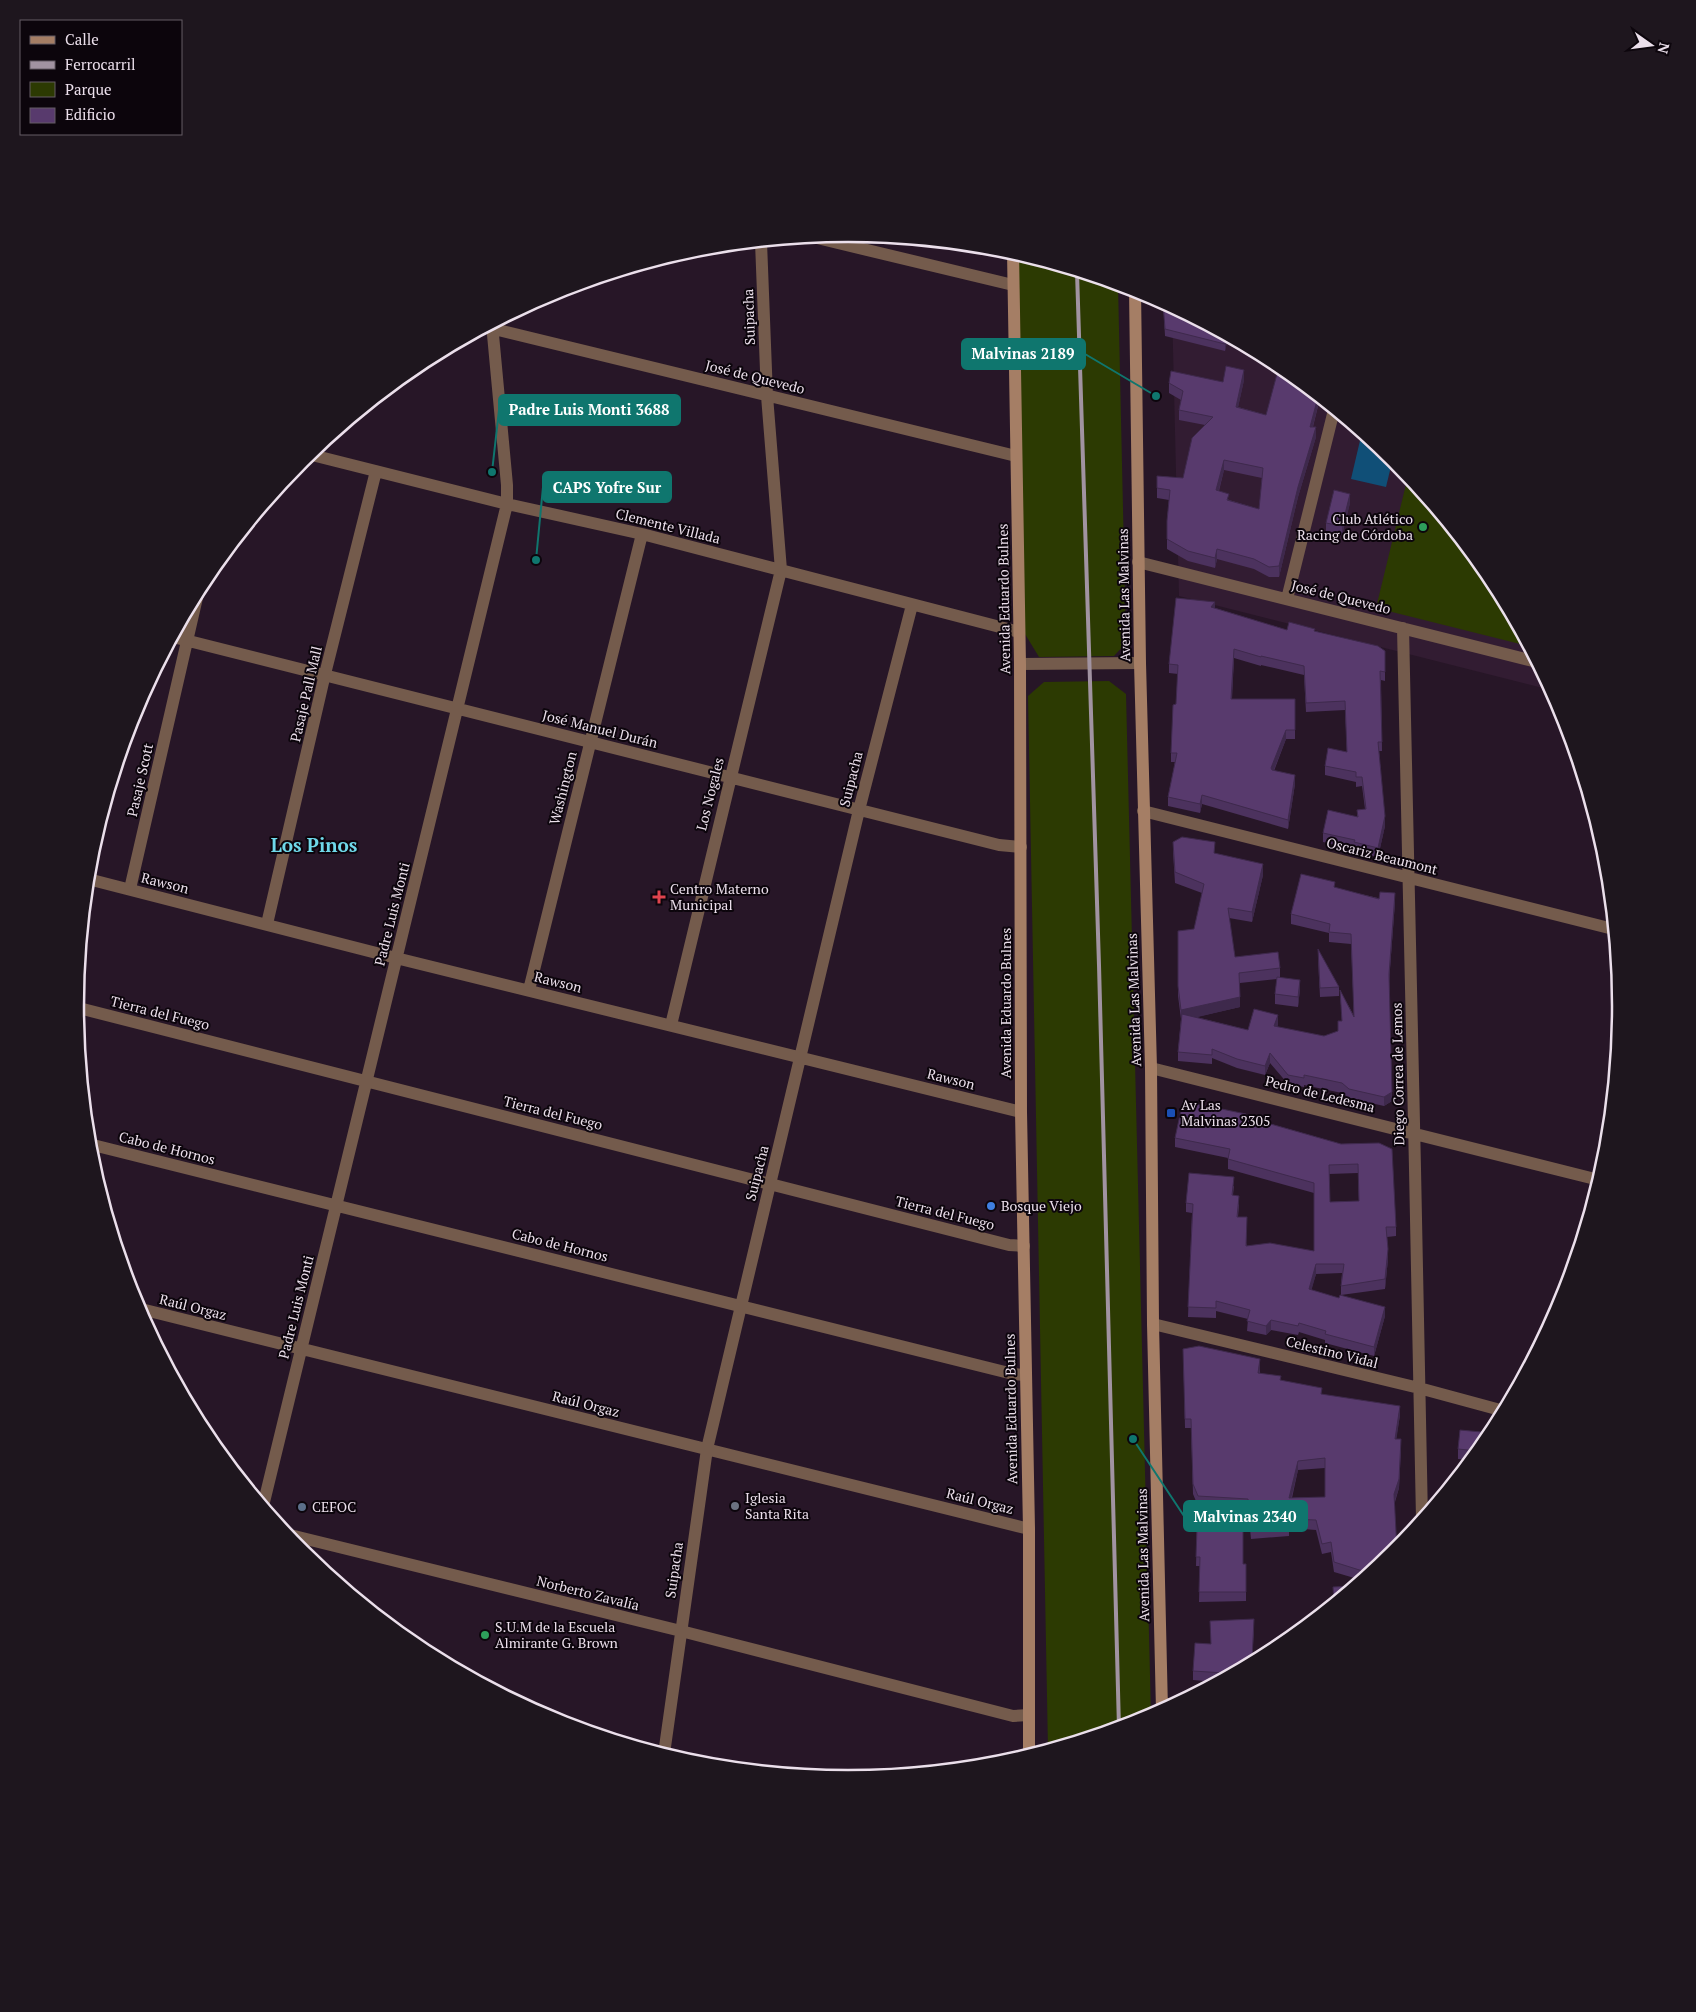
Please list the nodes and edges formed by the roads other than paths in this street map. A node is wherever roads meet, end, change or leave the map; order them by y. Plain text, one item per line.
1 (838, 242) edge
2 (761, 247) edge
3 (1013, 260) edge
4 (1013, 285) junction
5 (1135, 298) edge
6 (496, 328) edge
7 (490, 331) edge
8 (768, 396) junction
9 (1333, 416) edge
10 (318, 456) edge
11 (1016, 456) junction
12 (376, 471) junction
13 (507, 504) junction
14 (642, 534) junction
15 (1138, 562) junction
16 (781, 570) junction
17 (1287, 599) junction
18 (912, 605) junction
19 (194, 612) edge
20 (1403, 628) junction
21 (1019, 632) junction
22 (179, 638) edge
23 (187, 640) junction
24 (1529, 660) edge
25 (1140, 663) junction
26 (1020, 664) junction
27 (326, 674) junction
28 (457, 707) junction
29 (590, 742) junction
30 (730, 777) junction
31 (858, 810) junction
32 (1143, 811) junction
33 (1021, 847) junction
34 (1410, 879) junction
35 (94, 880) edge
36 (130, 889) junction
37 (267, 924) junction
38 (1608, 928) edge
39 (396, 958) junction
40 (529, 990) junction
41 (84, 1009) edge
42 (671, 1024) junction
43 (800, 1057) junction
44 (1151, 1068) junction
45 (367, 1081) junction
46 (1021, 1112) junction
47 (1413, 1133) junction
48 (97, 1146) edge
49 (1592, 1178) edge
50 (770, 1183) junction
51 (336, 1206) junction
52 (1024, 1246) junction
53 (740, 1304) junction
54 (148, 1311) edge
55 (1153, 1324) junction
56 (302, 1349) junction
57 (1025, 1375) junction
58 (1419, 1388) junction
59 (1497, 1409) edge
60 (707, 1449) junction
61 (265, 1499) edge
62 (1422, 1511) edge
63 (1028, 1529) junction
64 (300, 1537) edge
65 (680, 1631) junction
66 (1165, 1701) edge
67 (1029, 1715) junction
68 (665, 1748) edge
69 (1030, 1748) edge

1 - 4 street
2 - 8 street, Suipacha
3 - 4 main road, Avenida Eduardo Bulnes
4 - 11 main road, Avenida Eduardo Bulnes
5 - 15 main road, Avenida Las Malvinas
6 - 8 street, José de Quevedo
7 - 13 street, Padre Luis Monti
8 - 11 street, José de Quevedo
8 - 16 street, Suipacha
9 - 17 street
10 - 12 street, Clemente Villada
11 - 21 main road, Avenida Eduardo Bulnes
12 - 13 street, Clemente Villada
12 - 27 street, Pasaje Pall Mall
13 - 14 street, Clemente Villada
13 - 28 street, Padre Luis Monti
14 - 16 street, Clemente Villada
14 - 29 street, Washington
15 - 17 street, José de Quevedo
15 - 25 main road, Avenida Las Malvinas
16 - 18 street, Clemente Villada
16 - 30 street, Los Nogales
17 - 20 street, José de Quevedo
18 - 21 street, Clemente Villada
18 - 31 street, Suipacha
19 - 23 street, Pasaje Scott
20 - 24 street, José de Quevedo
20 - 34 street, Diego Correa de Lemos
21 - 26 main road, Avenida Eduardo Bulnes
22 - 23 street, José Manuel Durán
23 - 27 street, José Manuel Durán
23 - 36 street, Pasaje Scott
25 - 26 street
25 - 32 main road, Avenida Las Malvinas
26 - 33 main road, Avenida Eduardo Bulnes
27 - 28 street, José Manuel Durán
27 - 37 street, Pasaje Pall Mall
28 - 29 street, José Manuel Durán
28 - 39 street, Padre Luis Monti
29 - 30 street, José Manuel Durán
29 - 40 street, Washington
30 - 31 street, José Manuel Durán
30 - 42 street, Los Nogales
31 - 33 street, José Manuel Durán
31 - 43 street, Suipacha
32 - 34 street, Oscariz Beaumont
32 - 44 main road, Avenida Las Malvinas
33 - 46 main road, Avenida Eduardo Bulnes
34 - 38 street, Oscariz Beaumont
34 - 47 street, Diego Correa de Lemos
35 - 36 street, Rawson
36 - 37 street, Rawson
37 - 39 street, Rawson
39 - 40 street, Rawson
39 - 45 street, Padre Luis Monti
40 - 42 street, Rawson
41 - 45 street, Tierra del Fuego
42 - 43 street, Rawson
43 - 46 street, Rawson
43 - 50 street, Suipacha
44 - 47 street, Pedro de Ledesma
44 - 55 main road, Avenida Las Malvinas
45 - 50 street, Tierra del Fuego
45 - 51 street, Padre Luis Monti
46 - 52 main road, Avenida Eduardo Bulnes
47 - 49 street, Pedro de Ledesma
47 - 58 street, Diego Correa de Lemos
48 - 51 street, Cabo de Hornos
50 - 52 street, Tierra del Fuego
50 - 53 street, Suipacha
51 - 53 street, Cabo de Hornos
51 - 56 street, Padre Luis Monti
52 - 57 main road, Avenida Eduardo Bulnes
53 - 57 street, Cabo de Hornos
53 - 60 street, Suipacha
54 - 56 street, Raúl Orgaz
55 - 58 street, Celestino Vidal
55 - 66 main road, Avenida Las Malvinas
56 - 60 street, Raúl Orgaz
56 - 61 street, Padre Luis Monti
57 - 63 main road, Avenida Eduardo Bulnes
58 - 59 street, Celestino Vidal
58 - 62 street, Diego Correa de Lemos
60 - 63 street, Raúl Orgaz
60 - 65 street, Suipacha
63 - 67 main road, Avenida Eduardo Bulnes
64 - 65 street, Norberto Zavalía
65 - 67 street, Norberto Zavalía
65 - 68 street, Suipacha
67 - 69 main road, Avenida Eduardo Bulnes

